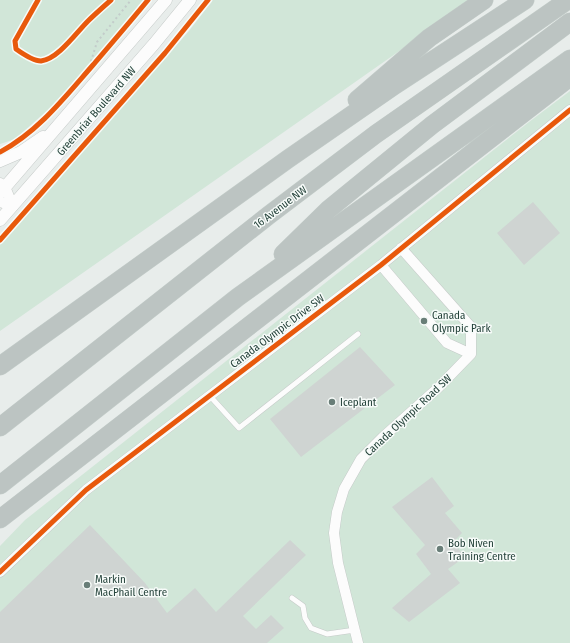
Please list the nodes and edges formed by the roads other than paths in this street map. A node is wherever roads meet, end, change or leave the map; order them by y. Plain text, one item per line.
1 (166, 0) edge
2 (190, 0) edge
3 (484, 0) edge
4 (525, 0) edge
5 (568, 0) edge
6 (570, 22) edge
7 (570, 59) edge
8 (570, 77) edge
9 (570, 110) edge
10 (57, 127) junction
11 (288, 159) junction
12 (0, 161) edge
13 (2, 188) edge
14 (0, 202) edge
15 (13, 206) junction
16 (0, 220) edge
17 (401, 248) junction
18 (381, 265) junction
19 (238, 297) junction
20 (358, 334) dead end
21 (471, 354) junction
22 (0, 366) edge
23 (209, 395) junction
24 (0, 427) edge
25 (0, 485) edge
26 (0, 519) edge
27 (0, 572) edge
28 (292, 598) dead end
29 (356, 630) junction
30 (358, 643) edge

1 - 10 street, Greenbriar Boulevard NW
2 - 15 street, Greenbriar Boulevard NW
3 - 11 highway
4 - 11 highway
5 - 24 highway, 16 Avenue NW
6 - 19 highway
7 - 19 highway
8 - 26 highway
9 - 17 street, Canada Olympic Drive SW
10 - 12 street
10 - 13 street, Greenbriar Boulevard NW
11 - 22 highway
13 - 15 street
14 - 15 street
15 - 16 street, Greenbriar Boulevard NW
17 - 18 street, Canada Olympic Drive SW
17 - 21 street
18 - 21 street
18 - 23 street, Canada Olympic Drive SW
19 - 25 highway
20 - 23 lane
21 - 29 street, Canada Olympic Road SW
23 - 27 street, Canada Olympic Drive SW
28 - 29 lane
29 - 30 street, Canada Olympic Road SW

